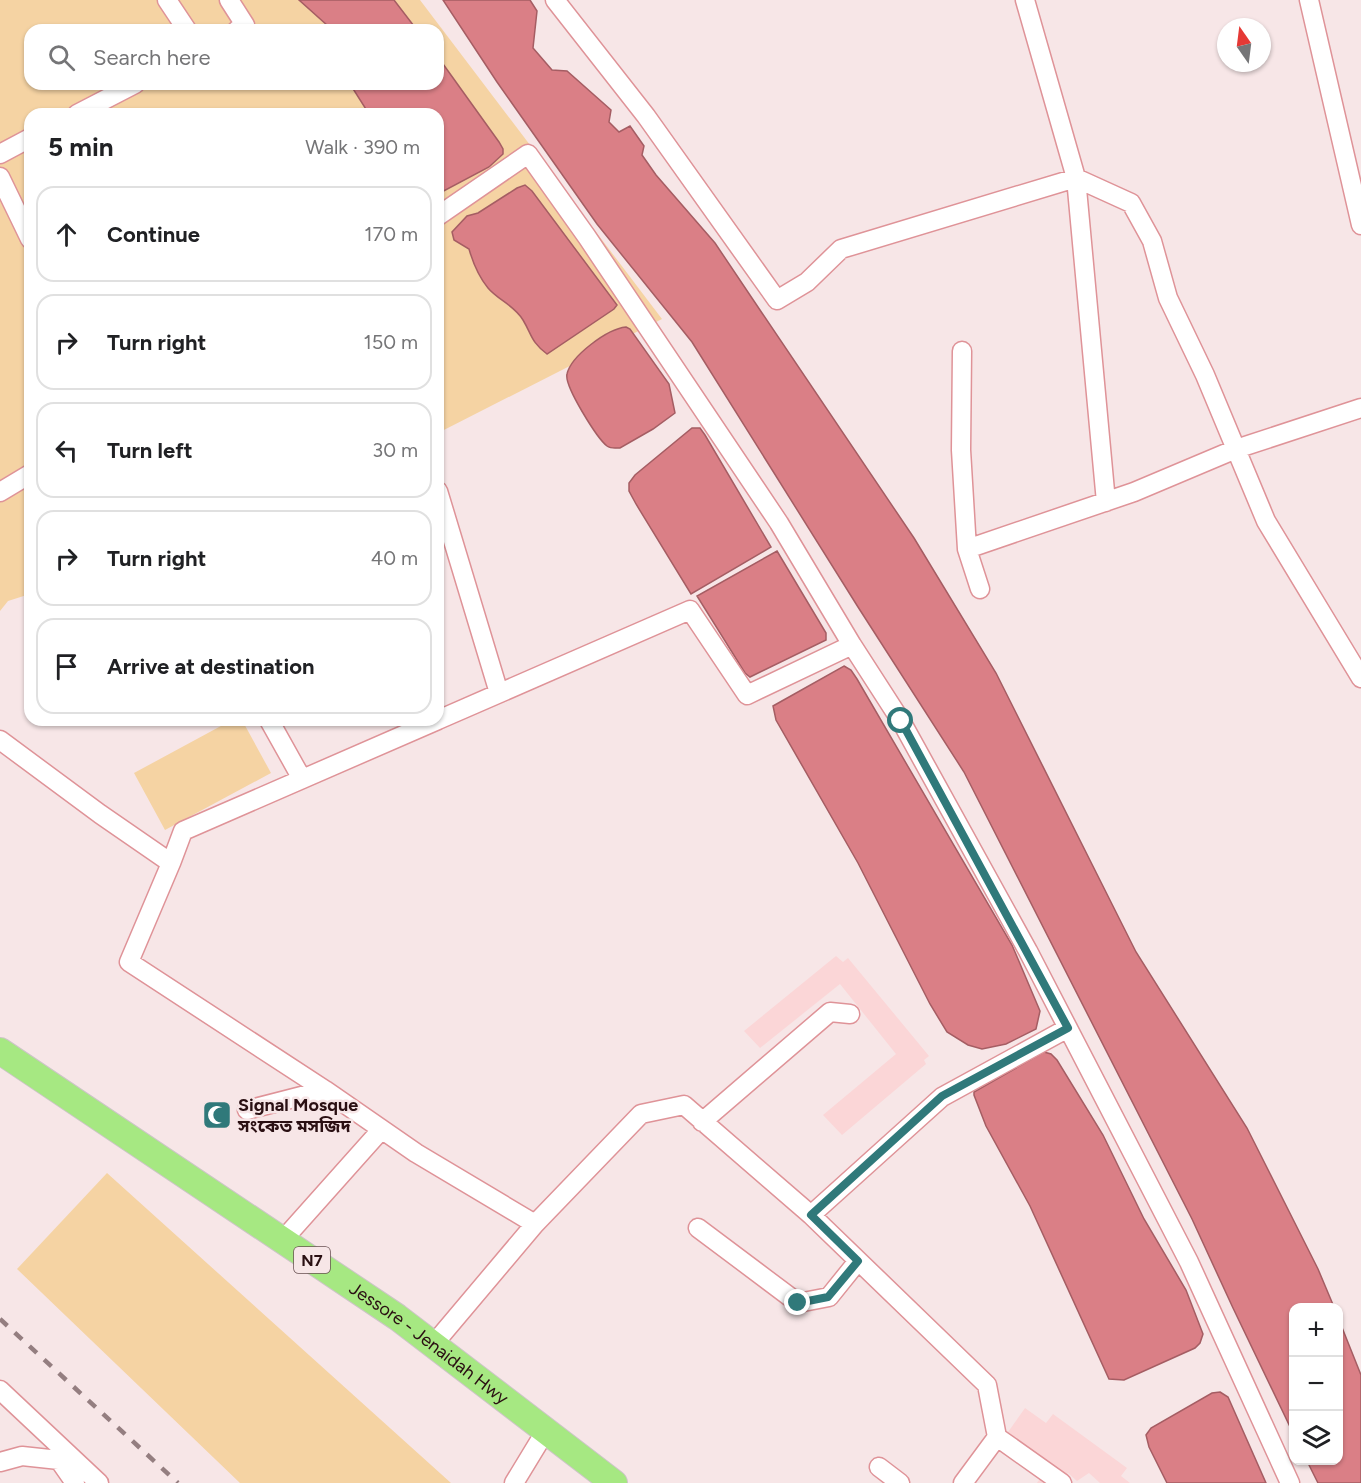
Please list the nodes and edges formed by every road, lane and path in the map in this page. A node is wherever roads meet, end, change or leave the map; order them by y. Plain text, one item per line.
1 (167, 0) edge
2 (229, 0) edge
3 (555, 0) edge
4 (1025, 0) edge
5 (1309, 0) edge
6 (183, 24) edge
7 (244, 24) edge
8 (123, 90) edge
9 (89, 108) edge
10 (24, 141) edge
11 (0, 154) edge
12 (0, 177) edge
13 (1076, 178) junction
14 (444, 212) edge
15 (1361, 225) edge
16 (24, 227) edge
17 (962, 351) dead end
18 (1361, 408) edge
19 (1236, 449) junction
20 (24, 478) edge
21 (0, 492) edge
22 (1106, 501) junction
23 (444, 511) edge
24 (967, 549) junction
25 (980, 589) dead end
26 (852, 645) junction
27 (1361, 678) edge
28 (499, 693) junction
29 (444, 717) edge
30 (272, 726) edge
31 (424, 726) edge
32 (0, 740) edge
33 (302, 779) junction
34 (171, 863) junction
35 (850, 1014) dead end
36 (1068, 1028) junction
37 (0, 1051) edge
38 (325, 1090) junction
39 (247, 1110) dead end
40 (702, 1122) junction
41 (381, 1130) junction
42 (811, 1215) junction
43 (536, 1224) junction
44 (698, 1228) dead end
45 (282, 1240) junction
46 (858, 1261) junction
47 (433, 1345) junction
48 (0, 1390) edge
49 (545, 1432) junction
50 (997, 1437) junction
51 (0, 1462) edge
52 (879, 1467) dead end
53 (75, 1483) edge
54 (99, 1483) edge
55 (514, 1483) edge
56 (614, 1483) edge
57 (900, 1483) edge
58 (963, 1483) edge
59 (1062, 1483) edge
60 (1290, 1483) edge

1 - 6 street
2 - 7 street
3 - 13 street
4 - 13 street
5 - 15 street
8 - 9 street
10 - 11 street
12 - 16 street
13 - 19 street
13 - 22 street
14 - 26 street
17 - 24 street
18 - 19 street
19 - 22 street
19 - 27 street
20 - 21 street
22 - 24 street
23 - 28 street
24 - 25 street
26 - 28 street
26 - 36 street
28 - 29 street
30 - 33 street
31 - 33 street
32 - 34 street
33 - 34 street
34 - 38 street
35 - 40 street
36 - 42 street
36 - 60 street
37 - 45 highway, Jessore - Jenaidah Hwy / N7
38 - 39 street
38 - 41 street
40 - 42 street
40 - 43 street
41 - 43 street
41 - 45 street
42 - 46 street
43 - 47 street
44 - 46 street
45 - 47 highway, Jessore - Jenaidah Hwy / N7
46 - 50 street
47 - 49 highway, Jessore - Jenaidah Hwy / N7
48 - 54 street
49 - 55 street
49 - 56 highway, Jessore - Jenaidah Hwy / N7
50 - 58 street
50 - 59 street
51 - 53 street
52 - 57 street

